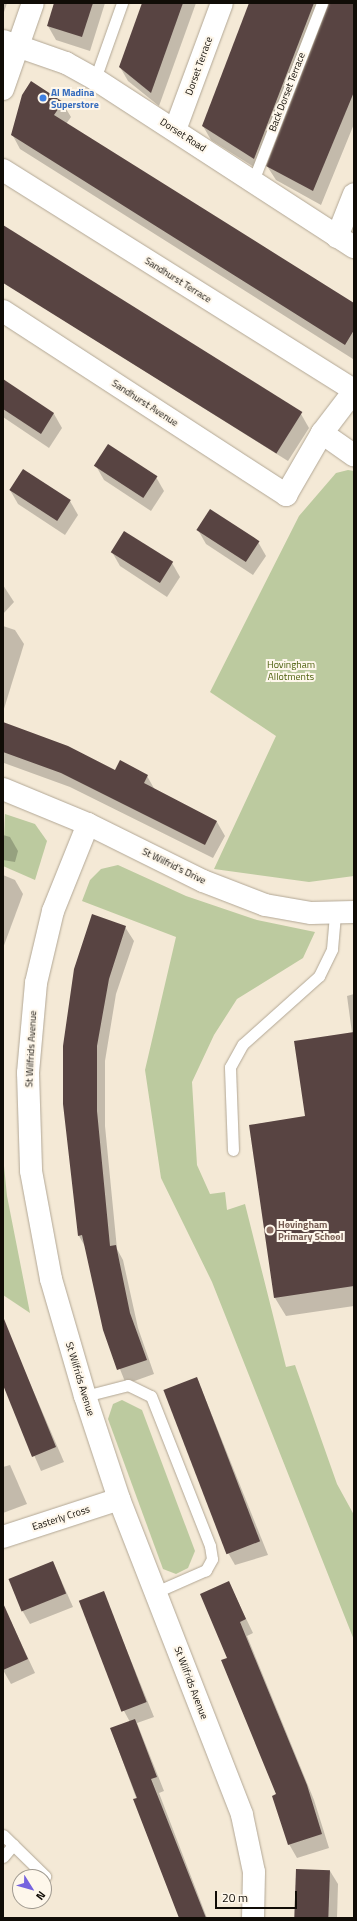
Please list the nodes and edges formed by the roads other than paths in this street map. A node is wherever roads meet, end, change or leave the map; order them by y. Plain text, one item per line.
1 (33, 3) edge
2 (122, 3) edge
3 (222, 3) edge
4 (322, 3) edge
5 (11, 43) edge
6 (96, 79) junction
7 (3, 89) edge
8 (175, 130) junction
9 (3, 170) edge
10 (253, 181) junction
11 (354, 194) edge
12 (346, 242) edge
13 (3, 311) edge
14 (354, 391) edge
15 (322, 433) junction
16 (354, 455) edge
17 (3, 789) edge
18 (88, 824) junction
19 (344, 912) edge
20 (233, 1150) dead end
21 (85, 1396) junction
22 (119, 1499) junction
23 (3, 1537) edge
24 (156, 1592) junction
25 (3, 1835) edge
26 (13, 1845) junction
27 (3, 1857) edge
28 (38, 1869) edge
29 (253, 1918) edge

1 - 5 street
2 - 6 lane
3 - 8 street, Dorset Terrace
4 - 10 lane, Back Dorset Terrace
5 - 6 street, Dorset Road
5 - 7 street
6 - 8 street, Dorset Road
8 - 10 street, Dorset Road
9 - 14 street, Sandhurst Terrace
10 - 12 street, Dorset Road
11 - 12 street
13 - 15 street, Sandhurst Avenue
14 - 15 street
15 - 16 street
17 - 18 street, St Wilfrid's Drive
18 - 19 street, St Wilfrid's Drive
18 - 21 street, St Wilfrids Avenue
19 - 20 lane
21 - 22 street, St Wilfrids Avenue
21 - 24 lane
22 - 23 street, Easterly Cross
22 - 24 street, St Wilfrids Avenue
24 - 29 street, St Wilfrids Avenue
25 - 26 lane
26 - 27 lane
26 - 28 lane

